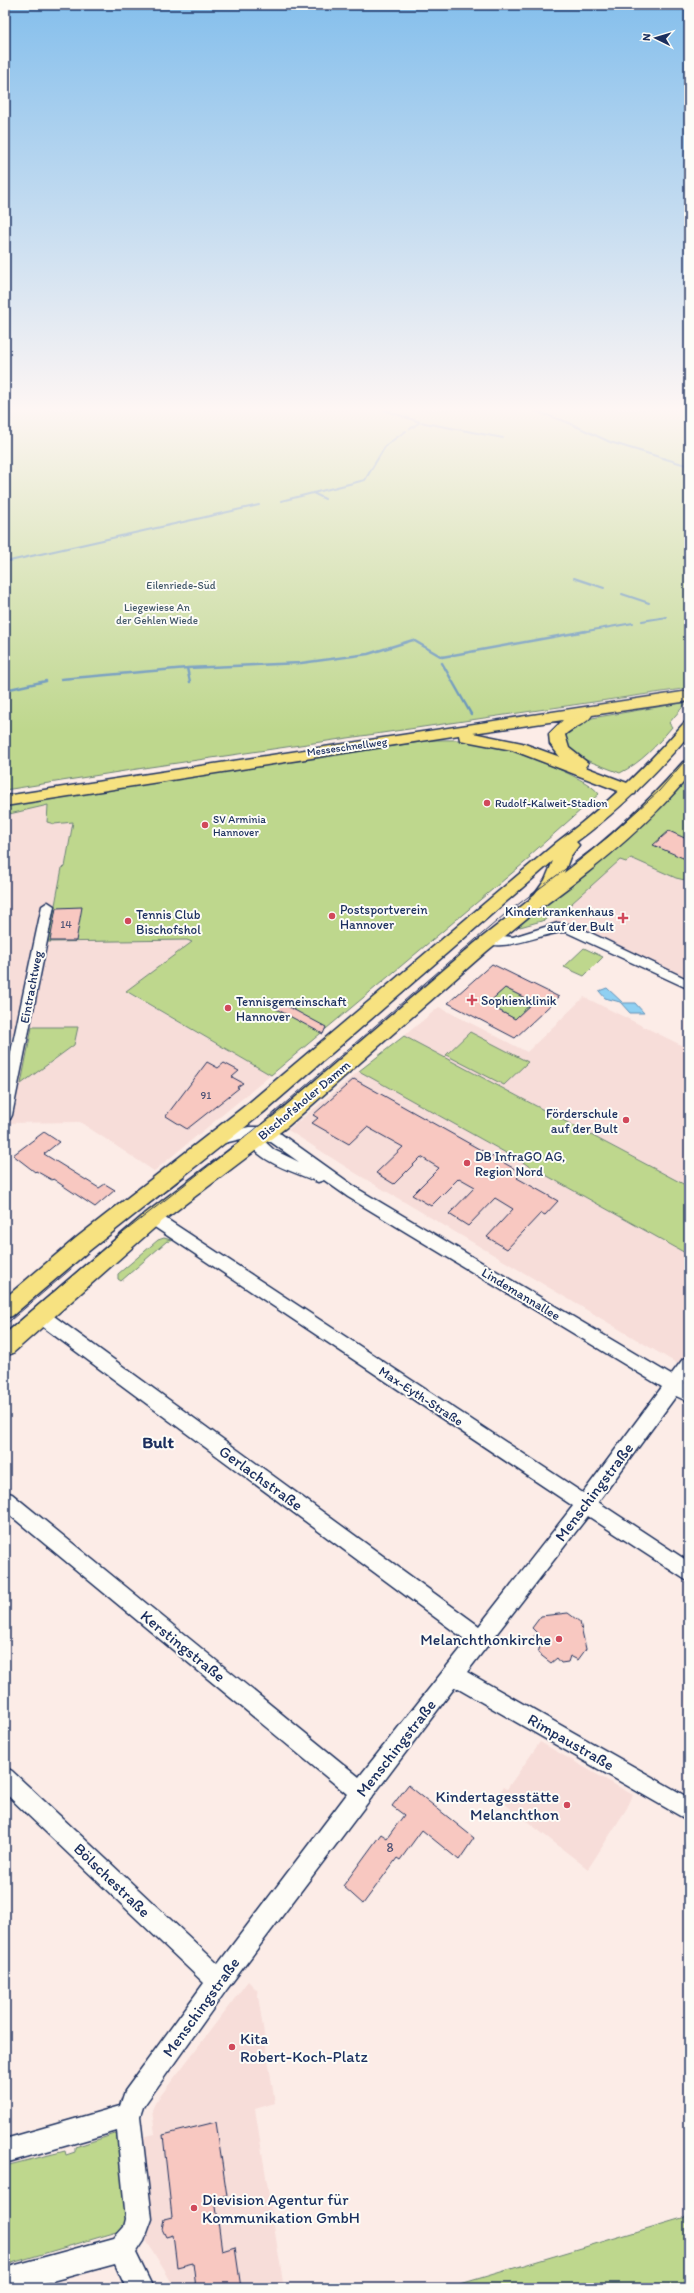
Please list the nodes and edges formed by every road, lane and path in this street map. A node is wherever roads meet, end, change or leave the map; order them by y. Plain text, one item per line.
1 (689, 691) edge
2 (689, 696) edge
3 (621, 707) junction
4 (689, 726) edge
5 (401, 739) junction
6 (689, 766) edge
7 (632, 787) junction
8 (5, 794) edge
9 (5, 801) edge
10 (581, 832) junction
11 (538, 901) junction
12 (48, 906) dead end
13 (465, 928) junction
14 (490, 939) junction
15 (689, 985) edge
16 (250, 1112) junction
17 (5, 1115) edge
18 (256, 1135) junction
19 (214, 1141) junction
20 (153, 1218) junction
21 (5, 1310) edge
22 (41, 1316) junction
23 (5, 1347) edge
24 (689, 1364) edge
25 (673, 1386) junction
26 (689, 1395) edge
27 (5, 1500) edge
28 (586, 1504) junction
29 (689, 1573) edge
30 (481, 1639) junction
31 (453, 1675) junction
32 (5, 1778) edge
33 (361, 1792) junction
34 (689, 1810) edge
35 (219, 1981) junction
36 (128, 2116) junction
37 (5, 2151) edge
38 (121, 2249) junction
39 (5, 2280) edge
40 (140, 2288) edge

1 - 8 highway, Messeschnellweg
2 - 3 highway, Messeschnellweg
3 - 5 highway, Messeschnellweg
3 - 7 highway
4 - 7 main road, Bischofsholer Damm
5 - 7 highway
5 - 9 highway, Messeschnellweg
6 - 11 highway
7 - 10 main road, Bischofsholer Damm
10 - 11 main road, Bischofsholer Damm
10 - 13 main road, Bischofsholer Damm
11 - 14 main road, Bischofsholer Damm
12 - 17 street, Eintrachtweg
13 - 14 main road
13 - 16 main road, Bischofsholer Damm
14 - 15 street
14 - 18 main road, Bischofsholer Damm
16 - 18 street
16 - 19 main road, Bischofsholer Damm
18 - 19 street
18 - 20 main road, Bischofsholer Damm
18 - 25 street, Lindemannallee
19 - 21 main road, Bischofsholer Damm
20 - 22 main road, Bischofsholer Damm
20 - 28 street, Max-Eyth-Straße
22 - 23 main road, Bischofsholer Damm
22 - 30 street, Gerlachstraße
24 - 25 street, Menschingstraße
25 - 26 street, Lindemannallee
25 - 28 street, Menschingstraße
27 - 33 street, Kerstingstraße
28 - 29 street, Max-Eyth-Straße
28 - 30 street, Menschingstraße
30 - 31 street, Menschingstraße
31 - 33 street, Menschingstraße
31 - 34 street, Rimpaustraße
32 - 35 street, Bölschestraße
33 - 35 street, Menschingstraße
35 - 36 street, Menschingstraße
36 - 37 street
36 - 38 street
38 - 39 street
38 - 40 street

